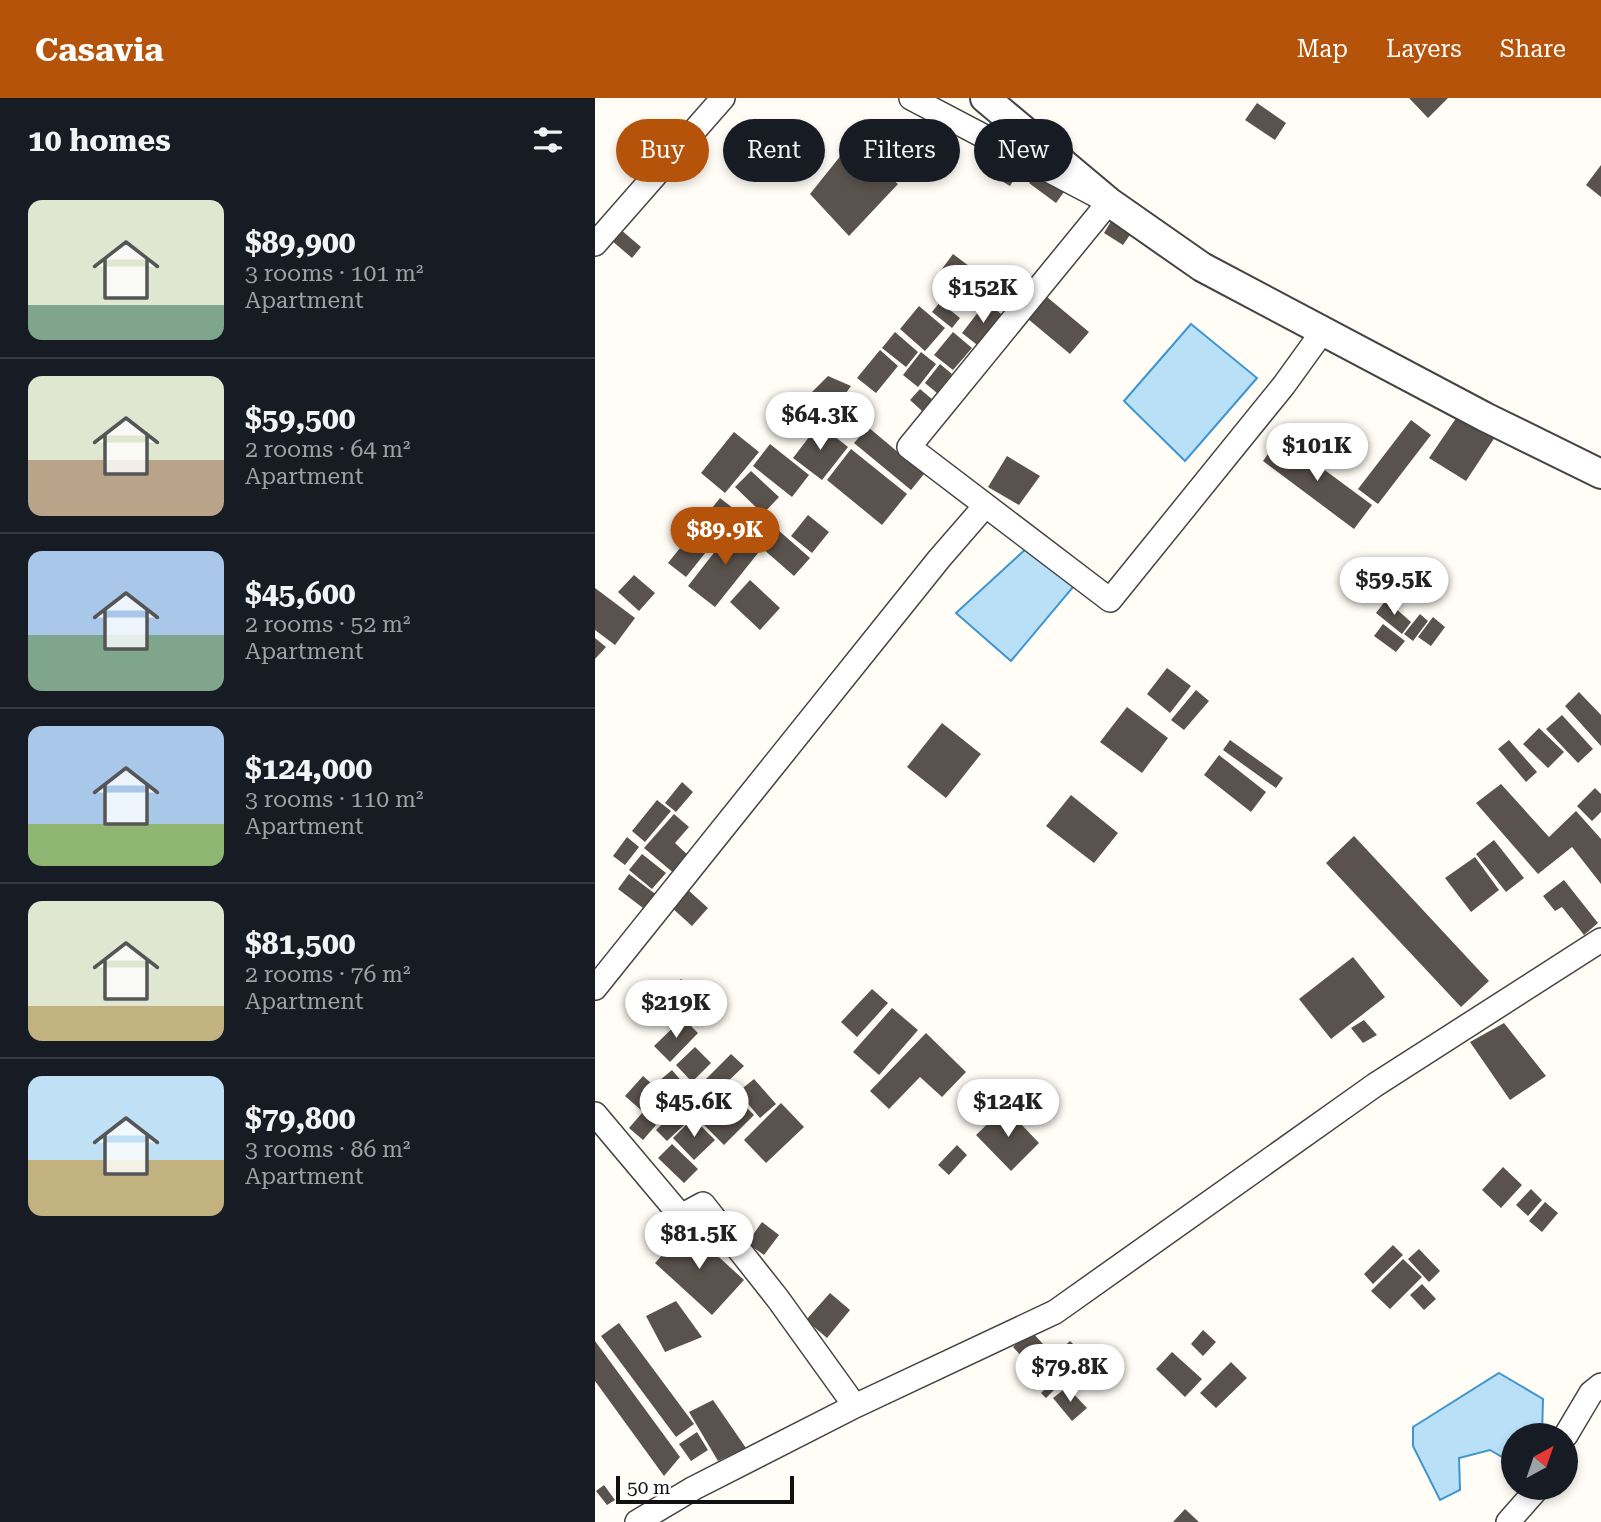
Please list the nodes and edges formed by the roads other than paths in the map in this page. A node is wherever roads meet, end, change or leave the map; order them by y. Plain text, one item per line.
1 (723, 98) edge
2 (911, 98) edge
3 (985, 98) edge
4 (1109, 202) junction
5 (595, 244) edge
6 (1323, 331) junction
7 (1601, 474) edge
8 (985, 506) junction
9 (1601, 940) edge
10 (595, 988) edge
11 (595, 1114) edge
12 (1601, 1385) edge
13 (855, 1406) junction
14 (1573, 1423) edge
15 (1527, 1500) edge
16 (637, 1522) edge
17 (1508, 1522) edge

1 - 5 street
2 - 4 street
3 - 4 street
4 - 6 street
4 - 8 street
6 - 7 street
6 - 8 street
8 - 10 street
9 - 13 street
11 - 13 street
12 - 14 street
13 - 16 street
15 - 17 street

